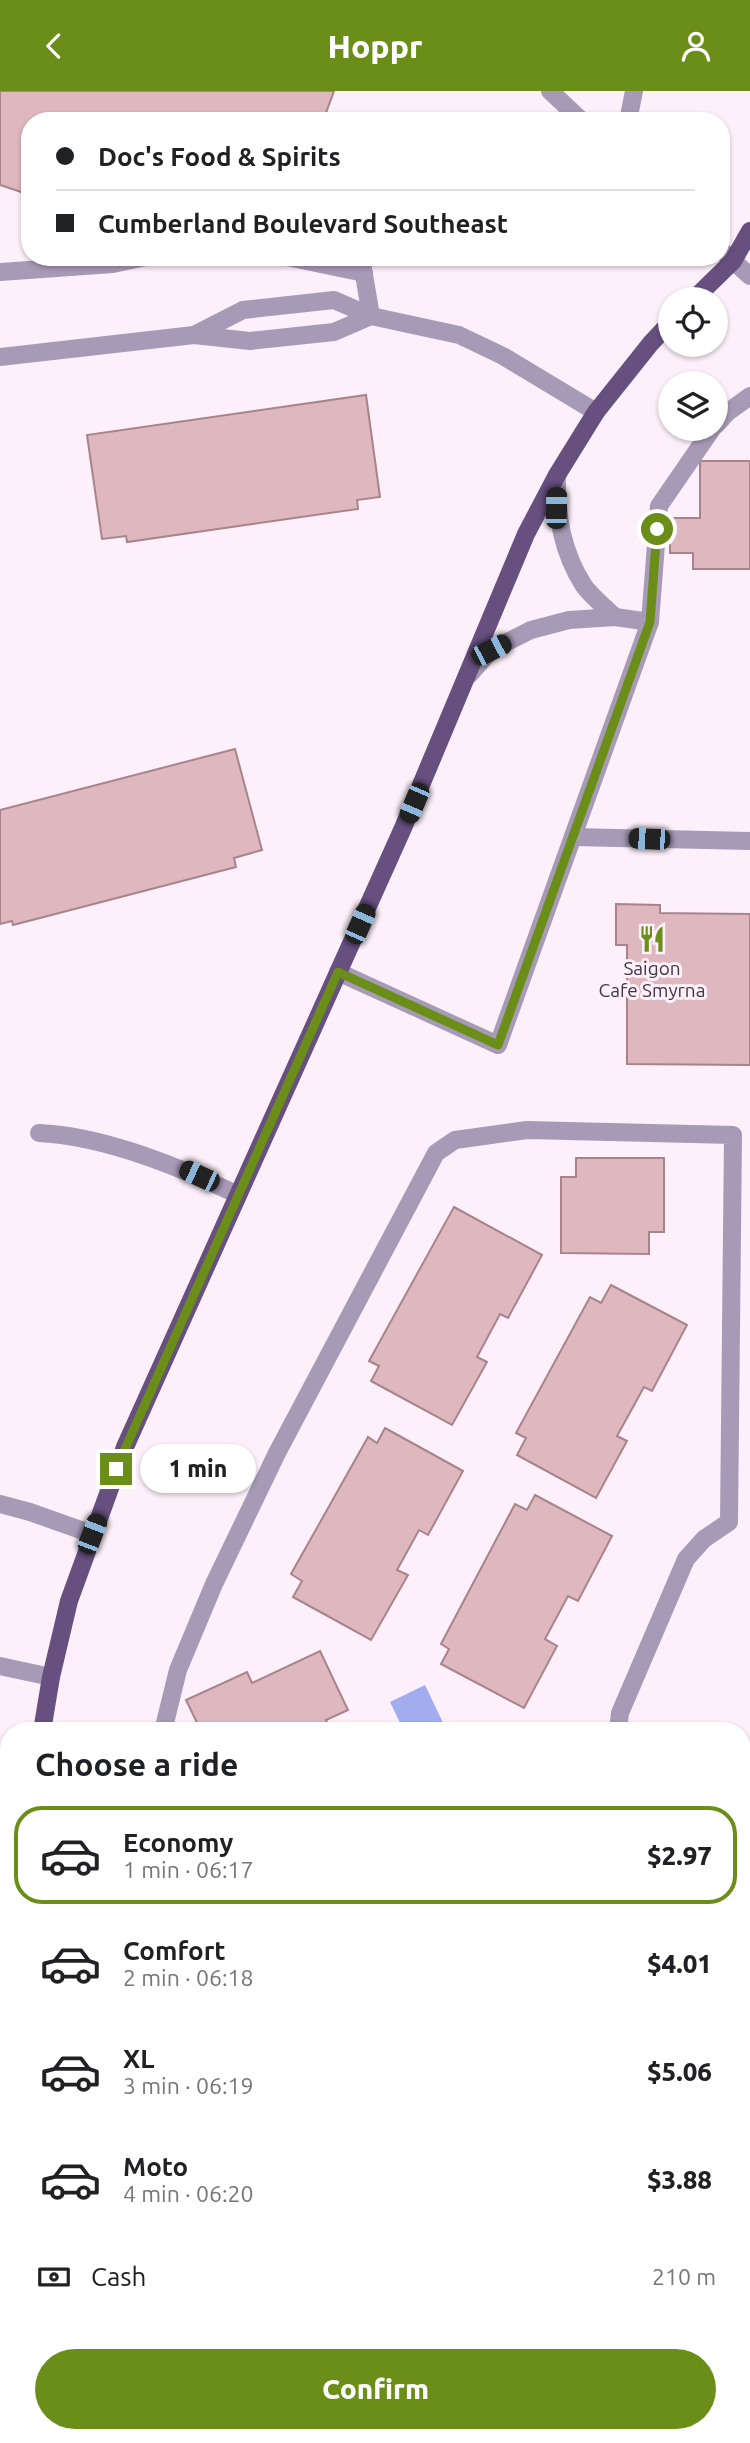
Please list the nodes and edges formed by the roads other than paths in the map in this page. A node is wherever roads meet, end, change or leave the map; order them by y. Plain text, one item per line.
1 (551, 91) edge
2 (634, 91) edge
3 (573, 112) edge
4 (630, 112) edge
5 (750, 230) edge
6 (735, 257) edge
7 (85, 266) edge
8 (363, 266) edge
9 (726, 266) edge
10 (0, 272) edge
11 (750, 276) edge
12 (706, 287) edge
13 (371, 316) junction
14 (194, 335) junction
15 (658, 336) edge
16 (0, 357) edge
17 (750, 396) edge
18 (596, 412) junction
19 (728, 412) edge
20 (704, 441) edge
21 (557, 475) junction
22 (615, 617) junction
23 (650, 622) junction
24 (467, 677) junction
25 (573, 837) junction
26 (750, 841) edge
27 (338, 972) junction
28 (39, 1133) dead end
29 (238, 1195) junction
30 (0, 1504) edge
31 (92, 1534) junction
32 (0, 1666) edge
33 (51, 1678) junction
34 (44, 1722) edge
35 (165, 1722) edge
36 (619, 1722) edge

1 - 3 lane
2 - 4 lane
5 - 6 main road
6 - 11 lane
7 - 10 lane
8 - 13 lane
9 - 12 main road
13 - 14 lane
13 - 14 lane
13 - 18 lane
14 - 16 lane
15 - 18 main road
17 - 19 lane
18 - 21 main road
20 - 23 lane
21 - 22 lane
21 - 24 main road
22 - 23 lane
22 - 24 lane
23 - 25 lane
24 - 27 main road
25 - 26 lane
25 - 27 lane
27 - 29 main road
28 - 29 lane
29 - 31 main road
30 - 31 lane
31 - 33 main road
32 - 33 lane
33 - 34 main road
35 - 36 lane

